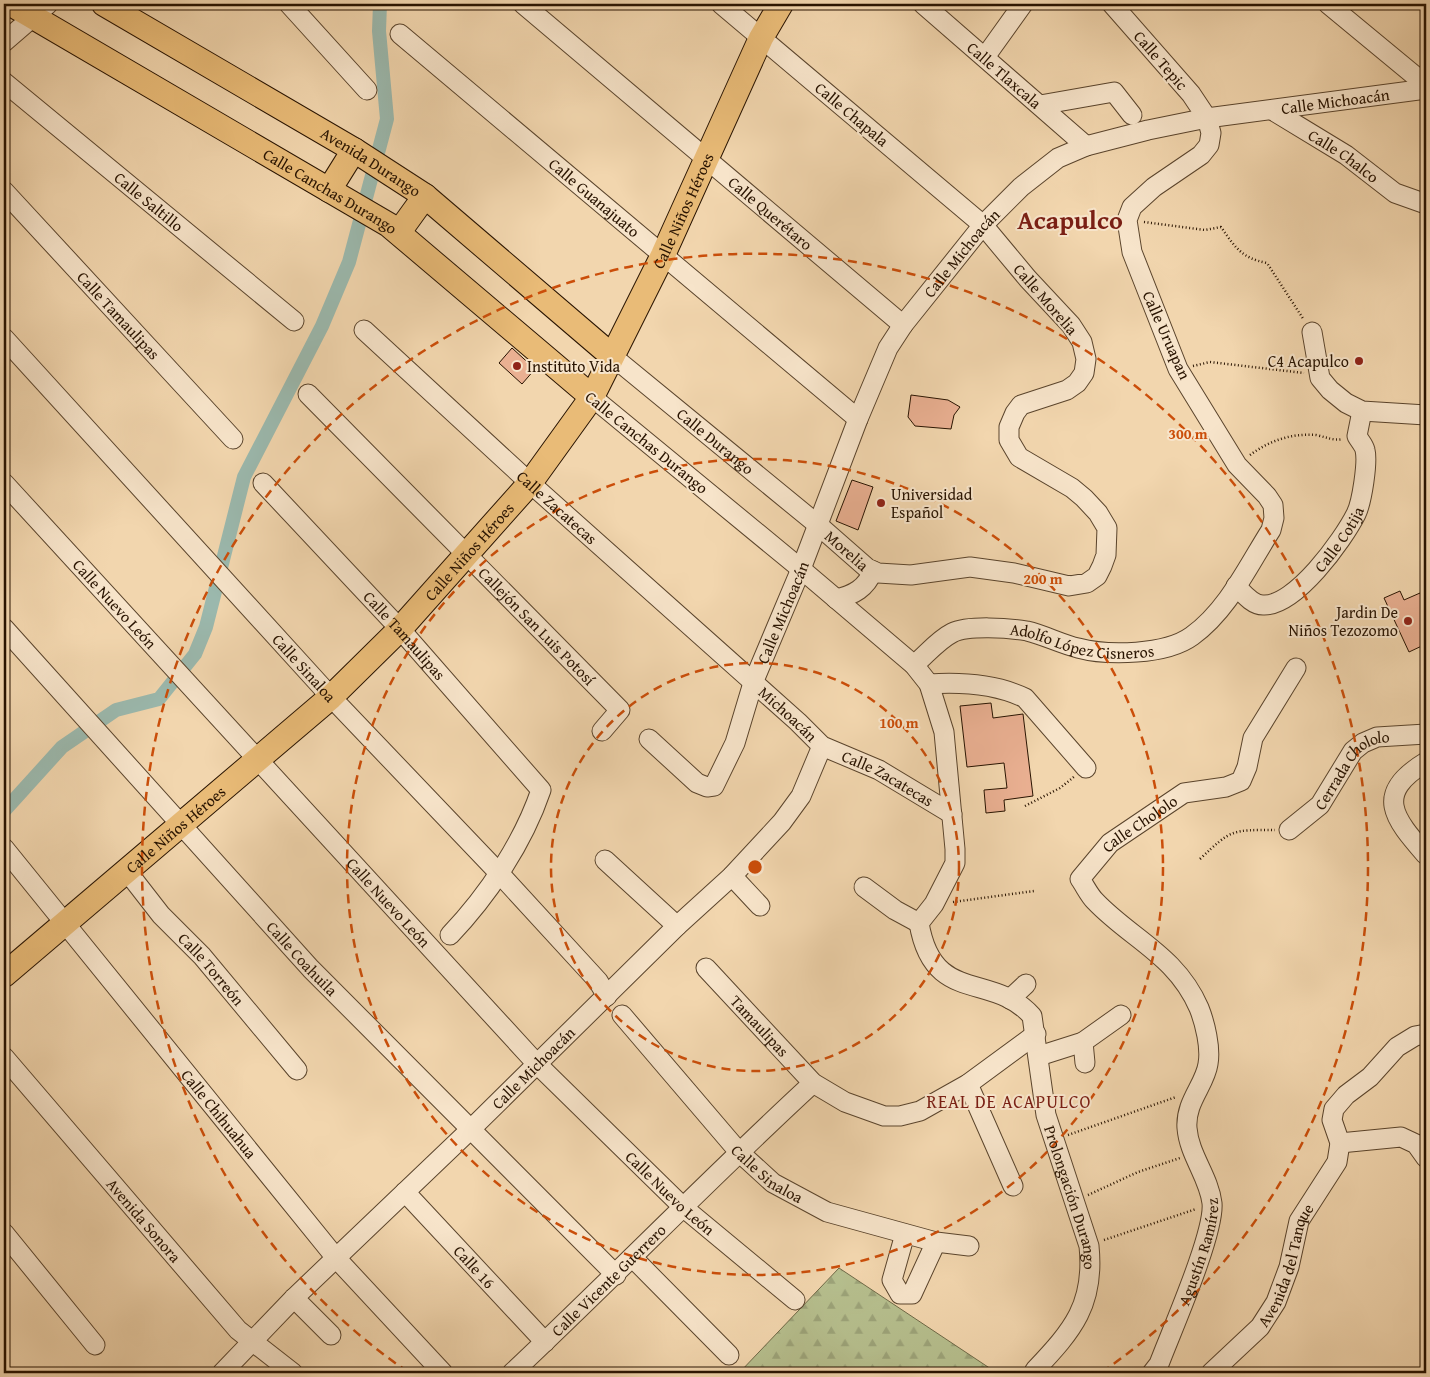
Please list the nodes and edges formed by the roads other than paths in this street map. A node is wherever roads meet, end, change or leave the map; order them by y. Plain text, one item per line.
1 (10, 4) edge
2 (104, 4) edge
3 (289, 4) edge
4 (523, 4) edge
5 (721, 4) edge
6 (923, 4) edge
7 (1023, 4) edge
8 (1112, 4) edge
9 (1328, 4) edge
10 (779, 5) edge
11 (40, 10) edge
12 (400, 34) dead end
13 (761, 38) junction
14 (4, 42) edge
15 (985, 57) junction
16 (4, 82) edge
17 (1426, 85) edge
18 (1426, 89) edge
19 (367, 90) dead end
20 (1040, 105) junction
21 (1272, 110) junction
22 (1132, 115) dead end
23 (1208, 118) junction
24 (1086, 146) junction
25 (364, 156) junction
26 (705, 160) junction
27 (329, 190) junction
28 (4, 191) edge
29 (418, 191) junction
30 (1420, 203) edge
31 (984, 225) junction
32 (394, 228) junction
33 (663, 255) junction
34 (294, 321) dead end
35 (903, 325) junction
36 (364, 330) dead end
37 (1312, 332) road end
38 (4, 338) edge
39 (612, 356) junction
40 (308, 394) dead end
41 (592, 397) junction
42 (1362, 411) junction
43 (1426, 415) edge
44 (858, 419) junction
45 (233, 439) dead end
46 (4, 483) edge
47 (263, 483) dead end
48 (530, 483) junction
49 (818, 525) junction
50 (468, 555) junction
51 (802, 568) junction
52 (876, 572) junction
53 (1236, 586) junction
54 (836, 599) junction
55 (400, 629) junction
56 (7, 638) edge
57 (914, 665) junction
58 (1296, 668) dead end
59 (752, 683) junction
60 (929, 684) junction
61 (331, 697) junction
62 (602, 731) dead end
63 (1426, 734) edge
64 (649, 739) dead end
65 (822, 746) junction
66 (258, 758) junction
67 (1426, 762) edge
68 (1086, 768) road end
69 (952, 814) junction
70 (180, 825) junction
71 (1289, 830) road end
72 (4, 848) edge
73 (1426, 855) edge
74 (606, 860) dead end
75 (126, 870) junction
76 (498, 872) junction
77 (732, 876) junction
78 (1080, 879) joint
79 (864, 888) dead end
80 (760, 906) dead end
81 (65, 922) junction
82 (919, 923) junction
83 (677, 926) junction
84 (450, 935) dead end
85 (706, 968) dead end
86 (4, 975) edge
87 (1026, 984) dead end
88 (607, 996) junction
89 (1010, 999) junction
90 (622, 1015) dead end
91 (1122, 1015) dead end
92 (1036, 1034) junction
93 (1426, 1034) edge
94 (1083, 1042) junction
95 (1038, 1056) junction
96 (4, 1057) edge
97 (1085, 1063) dead end
98 (537, 1064) junction
99 (297, 1070) dead end
100 (813, 1083) junction
101 (968, 1084) junction
102 (471, 1129) junction
103 (1340, 1143) junction
104 (738, 1152) junction
105 (1426, 1158) edge
106 (1013, 1186) dead end
107 (405, 1192) junction
108 (684, 1208) junction
109 (4, 1233) edge
110 (906, 1234) junction
111 (936, 1242) junction
112 (969, 1246) dead end
113 (336, 1258) junction
114 (633, 1258) junction
115 (616, 1274) junction
116 (294, 1298) junction
117 (795, 1300) dead end
118 (331, 1335) dead end
119 (253, 1341) junction
120 (545, 1342) junction
121 (95, 1345) dead end
122 (729, 1355) dead end
123 (1035, 1370) dead end
124 (222, 1373) edge
125 (293, 1373) edge
126 (443, 1373) edge
127 (512, 1373) edge
128 (1152, 1373) edge
129 (1212, 1373) edge

1 - 11 main road, Calle Canchas Durango
2 - 25 main road, Avenida Durango
3 - 19 street
4 - 26 street, Calle Querétaro
5 - 13 street, Calle Chapala
6 - 15 street, Calle Tlaxcala
7 - 15 street
8 - 23 street, Calle Tepic
9 - 17 street
10 - 13 main road, Calle Niños Héroes
11 - 14 street
11 - 27 main road, Calle Canchas Durango
12 - 33 street, Calle Guanajuato
13 - 26 main road, Calle Niños Héroes
13 - 31 street, Calle Chapala
15 - 20 street, Calle Tlaxcala
16 - 34 street, Calle Saltillo
18 - 21 street, Calle Michoacán
20 - 22 street
20 - 24 street, Calle Tlaxcala
21 - 23 street, Calle Michoacán
21 - 30 street, Calle Chalco
23 - 24 street, Calle Michoacán
23 - 53 street, Calle Uruapan
24 - 31 street, Calle Michoacán
25 - 27 main road
25 - 29 main road, Avenida Durango
26 - 33 main road, Calle Niños Héroes
26 - 35 street, Calle Querétaro
27 - 32 main road, Calle Canchas Durango
28 - 45 street, Calle Tamaulipas
29 - 32 main road
29 - 39 main road, Avenida Durango
31 - 35 street, Calle Michoacán
31 - 52 street, Calle Morelia
32 - 41 main road, Calle Canchas Durango
33 - 39 main road, Calle Niños Héroes
33 - 44 street, Calle Guanajuato
35 - 44 street, Calle Michoacán
36 - 48 street, Calle Zacatecas
37 - 42 street
38 - 61 street, Calle Sinaloa
39 - 41 main road, Calle Niños Héroes
39 - 49 street, Calle Durango
40 - 50 street, Callejón San Luis Potosí
41 - 48 main road, Calle Niños Héroes
41 - 51 street, Calle Canchas Durango
42 - 43 street
42 - 53 street, Calle Cotija
44 - 49 street, Calle Michoacán
46 - 66 street, Calle Nuevo León
47 - 55 street, Calle Tamaulipas
48 - 50 main road, Calle Niños Héroes
48 - 59 street, Calle Zacatecas
49 - 51 street, Calle Michoacán
49 - 52 street, Morelia
50 - 55 main road, Calle Niños Héroes
50 - 62 street, Callejón San Luis Potosí
51 - 54 street, Calle Canchas Durango
51 - 59 street, Calle Michoacán
52 - 54 street
53 - 57 street, Adolfo López Cisneros
54 - 57 street, Calle Canchas Durango
55 - 61 main road, Calle Niños Héroes
55 - 76 street, Calle Tamaulipas
56 - 70 street, Calle Coahuila
57 - 60 street, Calle Canchas Durango
58 - 78 street, Calle Chololo
59 - 64 street, Calle Michoacán
59 - 65 street, Michoacán
60 - 68 street
60 - 69 street, Calle Canchas Durango
61 - 66 main road, Calle Niños Héroes
61 - 76 street, Calle Sinaloa
63 - 71 street, Cerrada Chololo
65 - 69 street, Calle Zacatecas
65 - 77 street, Calle Michoacán
66 - 70 main road, Calle Niños Héroes
66 - 98 street, Calle Nuevo León
67 - 73 street
69 - 82 street, Calle Canchas Durango
70 - 75 main road, Calle Niños Héroes
70 - 102 street, Calle Coahuila
72 - 81 street, Calle Chihuahua
74 - 83 street
75 - 81 main road, Calle Niños Héroes
75 - 99 street, Calle Torreón
76 - 84 street
76 - 88 street, Calle Sinaloa
77 - 80 street
77 - 83 street, Calle Michoacán
78 - 128 street, Agustín Ramírez
79 - 82 street
81 - 86 main road, Calle Niños Héroes
81 - 113 street, Calle Chihuahua
82 - 89 street, Prolongación Durango
83 - 88 street, Calle Michoacán
85 - 100 street, Tamaulipas
87 - 89 street
88 - 98 street, Calle Michoacán
89 - 92 street, Prolongación Durango
90 - 104 street, Calle Sinaloa
91 - 94 street
92 - 95 street, Prolongación Durango
92 - 101 street
93 - 103 street
94 - 95 street
94 - 97 street
95 - 123 street, Prolongación Durango
96 - 119 street, Avenida Sonora
98 - 102 street, Calle Michoacán
98 - 108 street, Calle Nuevo León
100 - 101 street
100 - 104 street, Calle Vicente Guerrero
101 - 106 street
102 - 107 street, Calle Michoacán
102 - 115 street, Calle Coahuila
103 - 105 street
103 - 129 street, Avenida del Tanque
104 - 108 street, Calle Vicente Guerrero
104 - 110 street, Calle Sinaloa
107 - 113 street, Calle Michoacán
107 - 120 street, Calle 16
108 - 114 street, Calle Vicente Guerrero
108 - 117 street, Calle Nuevo León
109 - 121 street
110 - 111 street, Calle Sinaloa
110 - 111 street
111 - 112 street, Calle Sinaloa
113 - 116 street, Calle Michoacán
113 - 126 street, Calle Chihuahua
114 - 115 street, Calle Vicente Guerrero
114 - 122 street
115 - 120 street, Calle Vicente Guerrero
116 - 118 street
116 - 119 street, Calle Michoacán
119 - 124 street, Calle Michoacán
119 - 125 street, Avenida Sonora
120 - 127 street, Calle Vicente Guerrero

